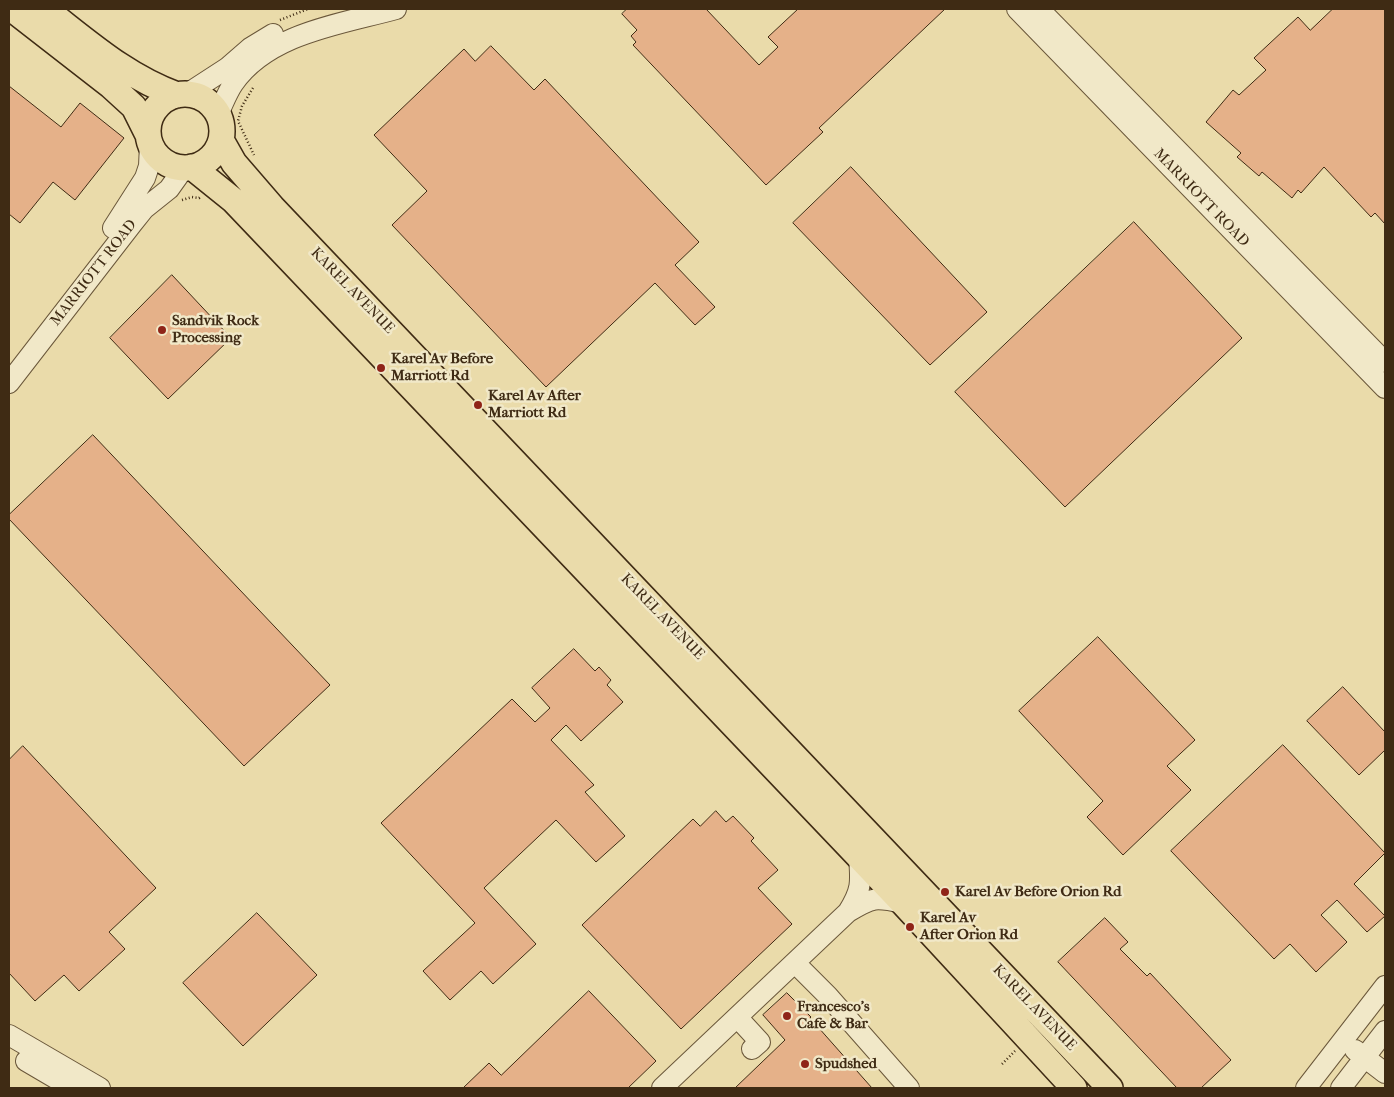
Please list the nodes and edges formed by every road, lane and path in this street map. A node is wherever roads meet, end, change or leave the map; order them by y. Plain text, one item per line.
1 (12, 9) edge
2 (44, 9) edge
3 (348, 9) edge
4 (396, 9) edge
5 (1017, 9) edge
6 (1039, 9) edge
7 (182, 94) junction
8 (242, 106) dead end
9 (218, 114) junction
10 (148, 138) junction
11 (221, 140) junction
12 (254, 156) dead end
13 (188, 168) junction
14 (9, 362) edge
15 (1385, 362) edge
16 (9, 383) edge
17 (1385, 388) edge
18 (859, 857) junction
19 (903, 903) junction
20 (848, 912) junction
21 (796, 964) junction
22 (1010, 983) junction
23 (1385, 986) edge
24 (737, 1017) junction
25 (1385, 1031) edge
26 (9, 1035) edge
27 (1343, 1040) junction
28 (752, 1049) dead end
29 (9, 1051) edge
30 (1365, 1057) junction
31 (1055, 1068) junction
32 (1385, 1073) edge
33 (72, 1088) edge
34 (100, 1088) edge
35 (662, 1088) edge
36 (918, 1088) edge
37 (1074, 1088) edge
38 (1110, 1088) edge
39 (1306, 1088) edge
40 (1341, 1088) edge

1 - 10 main road, KAREL AVENUE
2 - 7 main road
3 - 7 street
4 - 9 street
5 - 17 street, MARRIOTT ROAD
6 - 15 street, MARRIOTT ROAD
7 - 9 main road
7 - 10 main road
8 - 12 path
9 - 11 main road, KAREL AVENUE
10 - 13 main road, KAREL AVENUE
10 - 14 street, MARRIOTT ROAD
11 - 13 main road
11 - 22 main road, KAREL AVENUE
13 - 16 street, MARRIOTT ROAD
13 - 18 main road, KAREL AVENUE
18 - 19 main road, KAREL AVENUE
18 - 20 street
19 - 20 street
19 - 31 main road, KAREL AVENUE
20 - 21 street
21 - 24 street
21 - 36 street
22 - 31 main road
22 - 38 main road, KAREL AVENUE
23 - 27 street
24 - 28 street
24 - 35 street
25 - 30 street
26 - 34 street
27 - 30 street
27 - 39 street
29 - 33 street
30 - 32 street
30 - 40 street
31 - 37 main road, KAREL AVENUE

